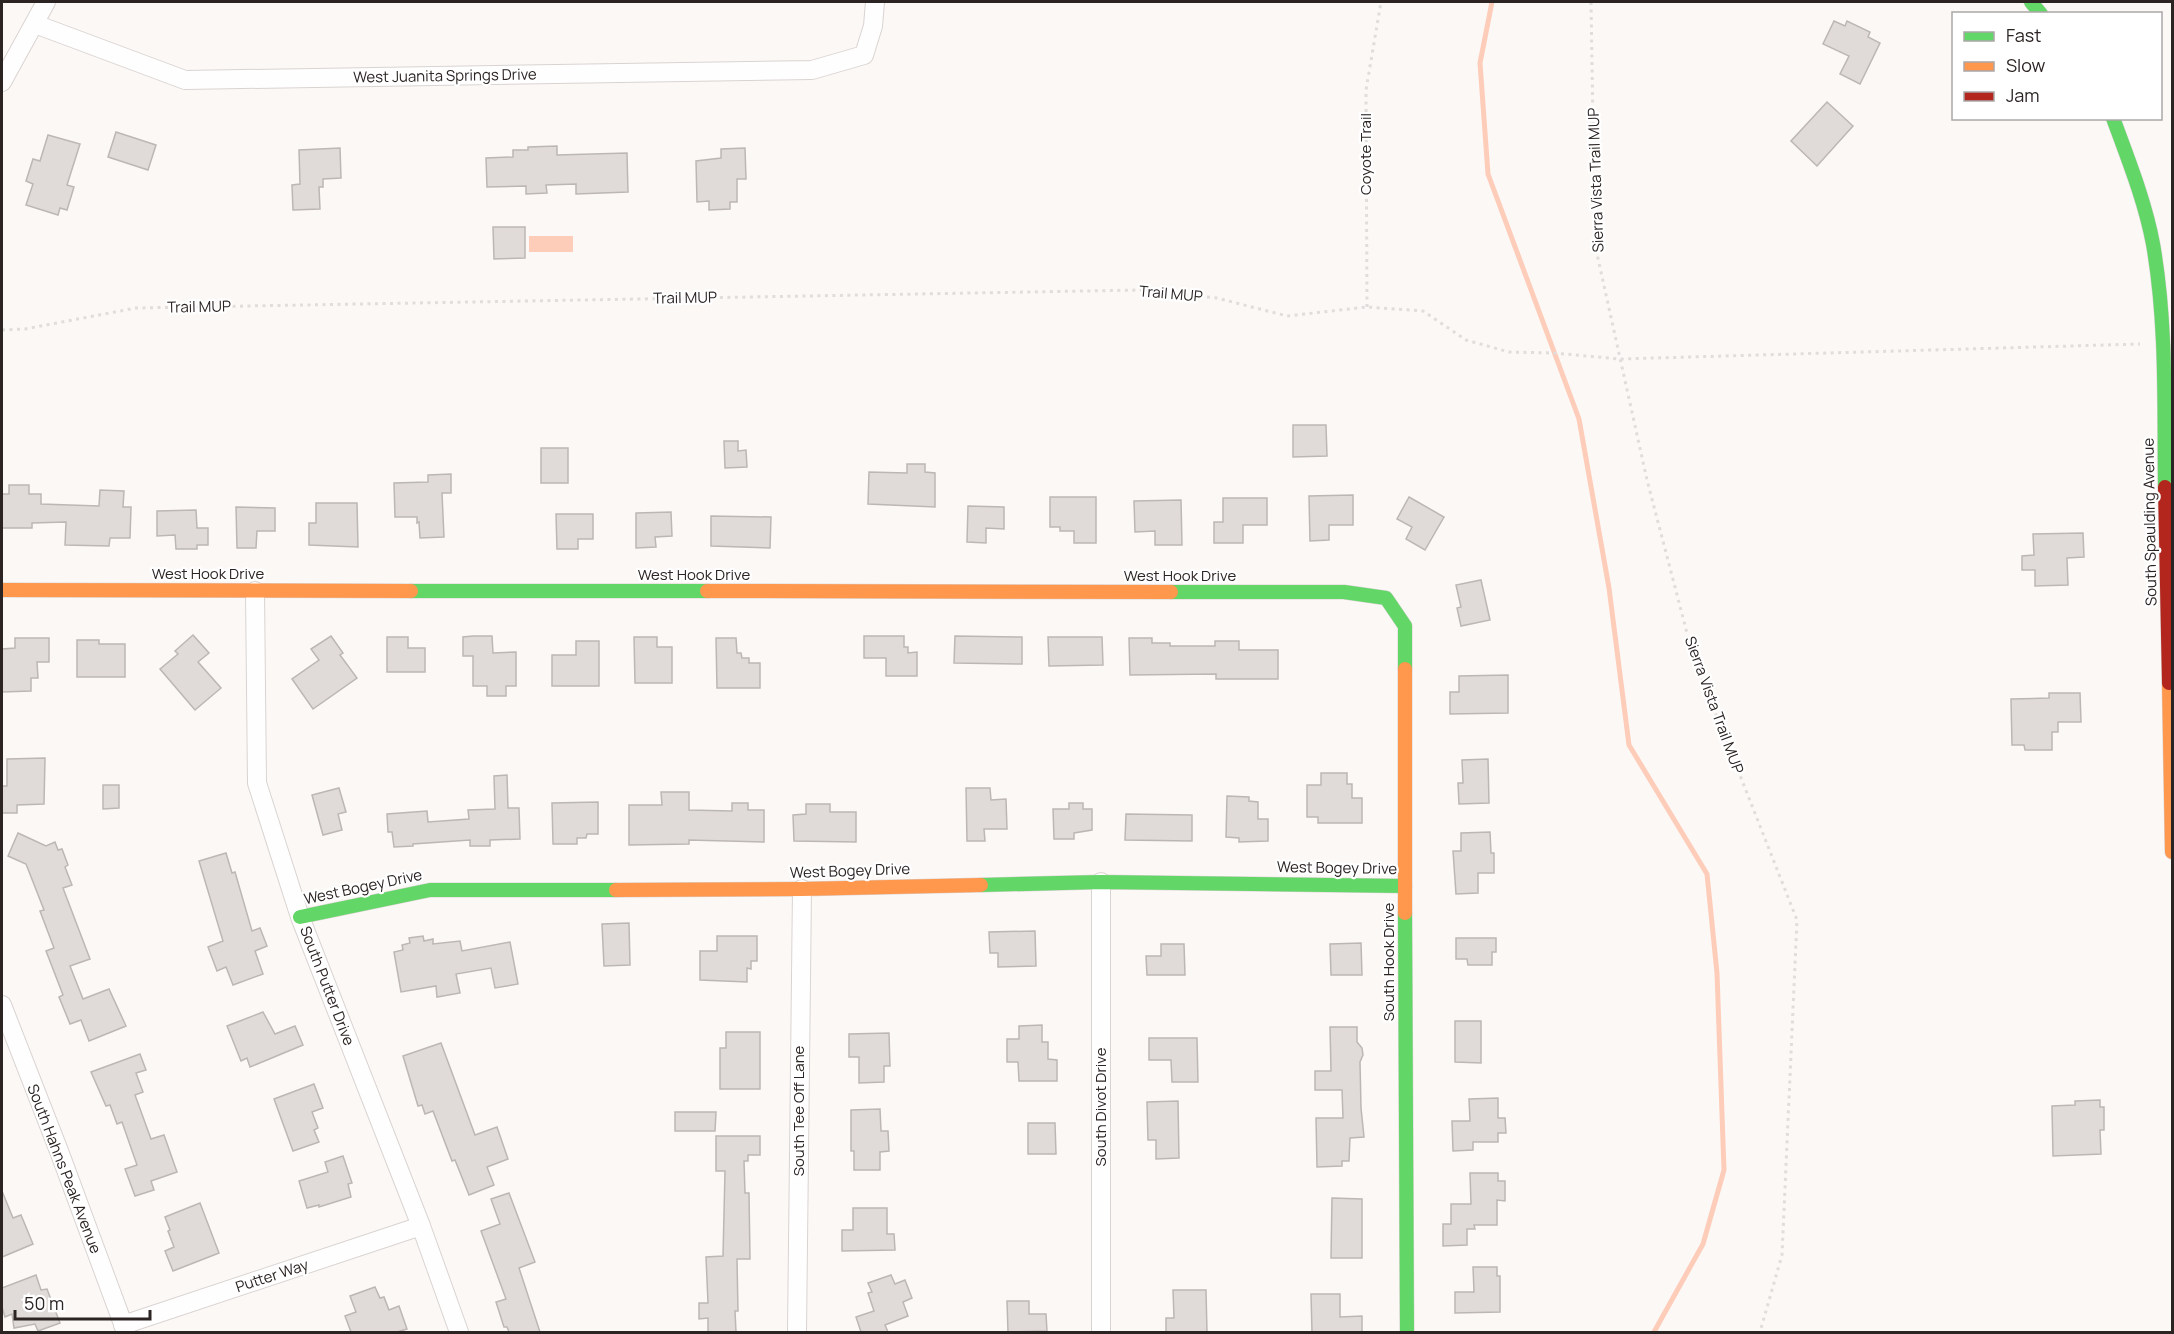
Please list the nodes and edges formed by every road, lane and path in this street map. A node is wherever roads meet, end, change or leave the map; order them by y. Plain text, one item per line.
1 (46, 2) edge
2 (875, 2) edge
3 (1381, 2) edge
4 (1591, 2) edge
5 (35, 24) junction
6 (2, 82) edge
7 (2114, 120) edge
8 (1367, 308) junction
9 (2, 330) edge
10 (2143, 344) dead end
11 (1620, 359) junction
12 (2168, 377) edge
13 (2, 590) edge
14 (255, 591) junction
15 (1386, 598) joint
16 (2172, 852) edge
17 (1101, 882) junction
18 (1405, 886) junction
19 (802, 889) junction
20 (300, 917) junction
21 (2, 1005) edge
22 (421, 1226) junction
23 (125, 1329) edge
24 (459, 1332) edge
25 (797, 1332) edge
26 (1101, 1332) edge
27 (1407, 1332) edge
28 (1760, 1332) edge

1 - 5 street
2 - 5 street, West Juanita Springs Drive
3 - 8 path, Coyote Trail
4 - 11 path, Sierra Vista Trail MUP
5 - 6 street
7 - 12 street, South Spaulding Avenue
8 - 9 path, Trail MUP
8 - 11 path, Trail MUP
10 - 11 path, Trail MUP
11 - 28 path, Sierra Vista Trail MUP
12 - 16 street, South Spaulding Avenue
13 - 14 street, West Hook Drive
14 - 15 street, West Hook Drive
14 - 20 street, South Putter Drive
15 - 18 street, South Hook Drive
17 - 18 street, West Bogey Drive
17 - 19 street, West Bogey Drive
17 - 26 street, South Divot Drive
18 - 27 street, South Hook Drive
19 - 20 street, West Bogey Drive
19 - 25 street, South Tee Off Lane
20 - 22 street, South Putter Drive
21 - 23 street, South Hahns Peak Avenue
22 - 23 street, Putter Way
22 - 24 street, South Putter Drive

